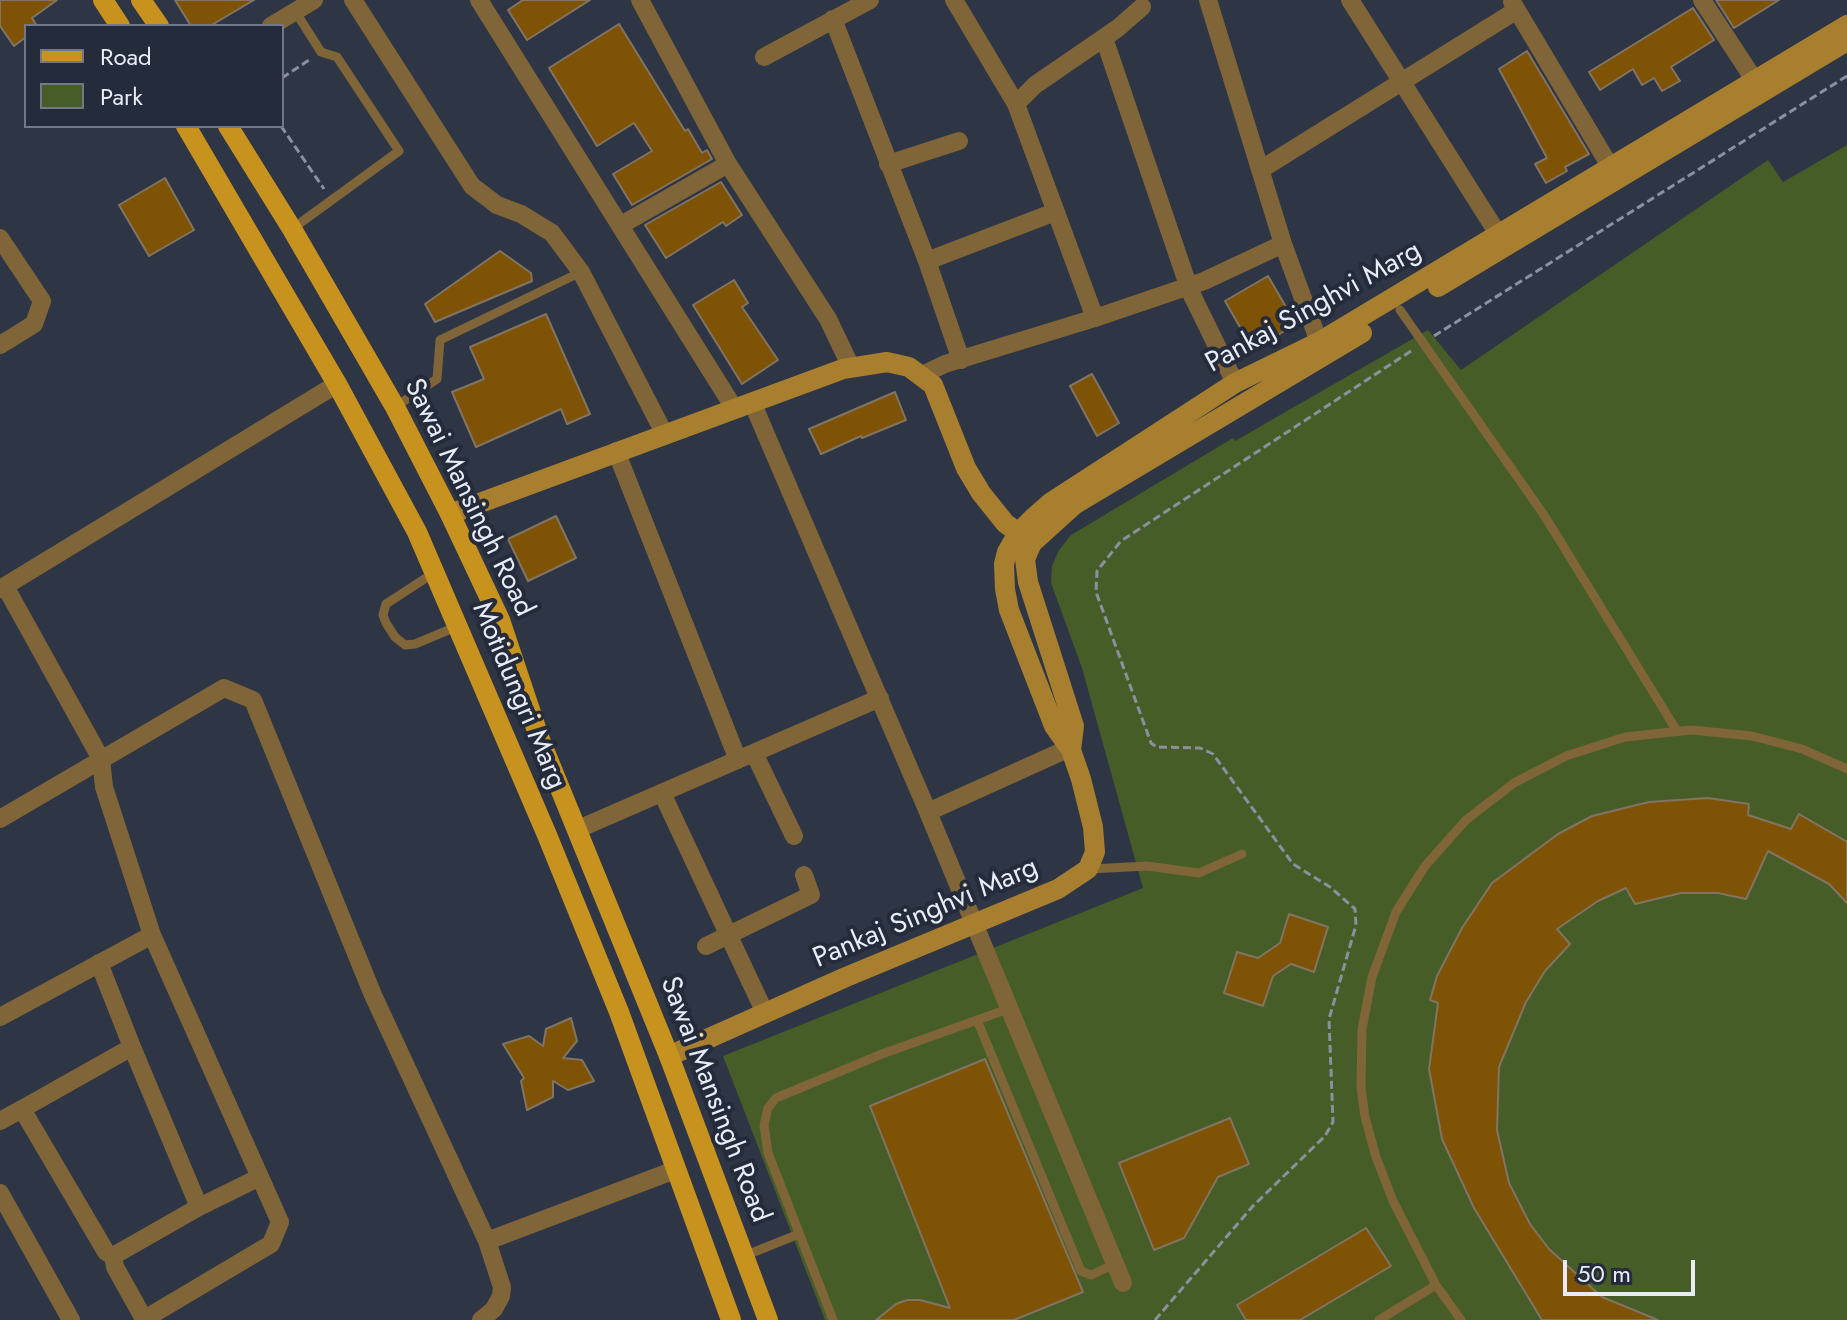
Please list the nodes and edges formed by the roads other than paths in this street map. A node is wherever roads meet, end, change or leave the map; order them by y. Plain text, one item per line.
1 (103, 0) edge
2 (141, 0) edge
3 (314, 0) edge
4 (353, 0) edge
5 (479, 0) edge
6 (640, 0) edge
7 (870, 0) edge
8 (954, 0) edge
9 (1208, 0) edge
10 (1350, 0) edge
11 (1702, 0) edge
12 (1514, 5) edge
13 (1142, 7) dead end
14 (295, 11) junction
15 (833, 19) junction
16 (119, 24) edge
17 (158, 24) edge
18 (274, 24) edge
19 (1847, 25) edge
20 (1104, 38) junction
21 (1847, 41) edge
22 (764, 57) dead end
23 (1755, 81) junction
24 (1403, 82) junction
25 (1016, 104) junction
26 (187, 128) edge
27 (229, 128) edge
28 (959, 141) dead end
29 (728, 164) junction
30 (888, 164) junction
31 (1260, 170) junction
32 (1615, 174) junction
33 (1055, 212) junction
34 (621, 225) junction
35 (292, 229) junction
36 (0, 238) edge
37 (1502, 240) junction
38 (1283, 244) junction
39 (927, 261) junction
40 (581, 272) junction
41 (1188, 287) junction
42 (1400, 310) junction
43 (1095, 318) junction
44 (0, 345) edge
45 (1322, 349) junction
46 (961, 360) junction
47 (851, 367) junction
48 (922, 375) junction
49 (1235, 383) junction
50 (337, 384) junction
51 (1245, 403) junction
52 (743, 405) junction
53 (395, 407) junction
54 (664, 433) junction
55 (616, 451) junction
56 (450, 514) junction
57 (1025, 538) junction
58 (435, 572) junction
59 (2, 588) edge
60 (458, 626) junction
61 (880, 698) junction
62 (1677, 731) junction
63 (1071, 750) junction
64 (746, 756) junction
65 (101, 759) junction
66 (1847, 769) edge
67 (662, 793) junction
68 (928, 812) junction
69 (0, 819) edge
70 (576, 830) junction
71 (794, 836) dead end
72 (1242, 854) dead end
73 (1088, 869) junction
74 (804, 875) dead end
75 (973, 922) junction
76 (152, 935) junction
77 (729, 936) junction
78 (706, 946) dead end
79 (99, 963) junction
80 (1008, 1009) junction
81 (765, 1013) junction
82 (0, 1017) edge
83 (977, 1020) junction
84 (132, 1047) junction
85 (669, 1056) junction
86 (22, 1109) junction
87 (0, 1121) edge
88 (675, 1170) junction
89 (260, 1177) junction
90 (0, 1193) edge
91 (199, 1207) junction
92 (799, 1234) junction
93 (487, 1241) junction
94 (113, 1256) junction
95 (744, 1256) junction
96 (1115, 1264) junction
97 (1123, 1283) dead end
98 (1436, 1285) junction
99 (71, 1320) edge
100 (144, 1320) edge
101 (481, 1320) edge
102 (731, 1320) edge
103 (768, 1320) edge
104 (833, 1320) edge
105 (1379, 1320) edge
106 (1461, 1320) edge

1 - 16 main road
2 - 17 main road
3 - 14 street
4 - 40 street
5 - 34 street
6 - 29 street
7 - 15 street
8 - 25 street
9 - 31 street
10 - 24 street
11 - 23 street
12 - 24 street
12 - 32 street
13 - 20 street
14 - 18 street
14 - 35 lane
15 - 22 street
15 - 30 street
19 - 23 street, Pankaj Singhvi Marg
20 - 25 street
20 - 41 street
21 - 32 street, Pankaj Singhvi Marg
23 - 32 street, Pankaj Singhvi Marg
24 - 31 street
24 - 37 street
25 - 33 street
26 - 50 main road, Motidungri Marg
27 - 35 main road, Sawai Mansingh Road
28 - 30 street
29 - 34 street
29 - 47 street
30 - 39 street
31 - 38 street
32 - 37 street, Pankaj Singhvi Marg
33 - 39 street
33 - 43 street
34 - 52 street
35 - 53 main road, Sawai Mansingh Road
36 - 44 street
37 - 42 street, Pankaj Singhvi Marg
37 - 45 street, Pankaj Singhvi Marg
38 - 41 street
38 - 45 street
39 - 46 street
40 - 53 lane
40 - 54 street
41 - 43 street
41 - 49 street
42 - 45 street, Pankaj Singhvi Marg
42 - 62 lane
43 - 46 street
45 - 49 street, Pankaj Singhvi Marg
45 - 51 street, Pankaj Singhvi Marg
46 - 48 street
47 - 48 street
47 - 52 street
48 - 57 street
49 - 51 street
49 - 57 street, Pankaj Singhvi Marg
50 - 58 main road, Motidungri Marg
50 - 59 street
51 - 57 street, Pankaj Singhvi Marg
52 - 54 street
52 - 61 street
53 - 56 main road, Sawai Mansingh Road
54 - 55 street
55 - 56 street
55 - 64 street
56 - 70 main road, Sawai Mansingh Road
57 - 63 street
58 - 60 main road, Motidungri Marg
58 - 60 lane
59 - 65 street
60 - 88 main road, Motidungri Marg
61 - 64 street
61 - 68 street
62 - 66 lane
62 - 98 lane
63 - 68 street
63 - 73 street
64 - 67 street
64 - 71 street
65 - 69 street
65 - 76 street
65 - 93 street
67 - 70 street
67 - 77 street
68 - 75 street
70 - 85 main road, Sawai Mansingh Road
72 - 73 lane
73 - 75 street, Pankaj Singhvi Marg
74 - 77 street
75 - 80 street
75 - 81 street, Pankaj Singhvi Marg
76 - 79 street
76 - 89 street
77 - 78 street
77 - 81 street
79 - 82 street
79 - 84 street
80 - 83 lane
80 - 96 street
81 - 85 street, Pankaj Singhvi Marg
83 - 92 lane
83 - 96 lane
84 - 86 street
84 - 91 street
85 - 95 main road, Sawai Mansingh Road
86 - 87 street
86 - 94 street
88 - 93 street
88 - 102 main road, Motidungri Marg
89 - 91 street
89 - 100 street
90 - 99 street
91 - 94 street
92 - 95 lane
92 - 104 lane
93 - 101 street
94 - 100 street
95 - 103 main road, Sawai Mansingh Road
96 - 97 street
98 - 105 lane
98 - 106 lane

